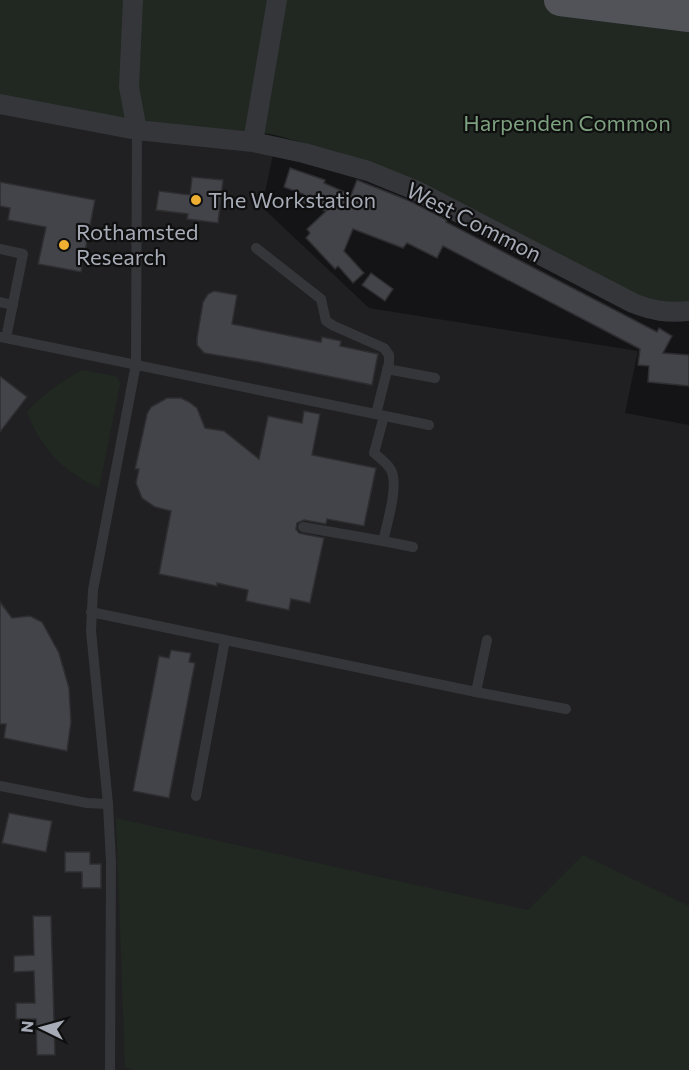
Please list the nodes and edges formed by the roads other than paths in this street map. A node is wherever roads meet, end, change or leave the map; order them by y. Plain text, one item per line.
1 (133, 0) edge
2 (277, 0) edge
3 (560, 0) edge
4 (689, 16) edge
5 (0, 104) edge
6 (137, 130) junction
7 (253, 142) junction
8 (256, 248) dead end
9 (0, 249) edge
10 (0, 302) edge
11 (13, 305) junction
12 (689, 311) edge
13 (3, 338) edge
14 (136, 364) junction
15 (387, 369) junction
16 (435, 378) dead end
17 (380, 415) junction
18 (429, 425) dead end
19 (303, 527) dead end
20 (384, 541) junction
21 (413, 546) dead end
22 (91, 612) junction
23 (225, 640) junction
24 (487, 640) dead end
25 (476, 692) junction
26 (566, 709) dead end
27 (0, 786) edge
28 (196, 796) dead end
29 (108, 804) junction
30 (110, 1070) edge

1 - 6 street
2 - 7 street
3 - 4 main road
5 - 6 street, West Common
6 - 7 street, West Common
6 - 14 lane
7 - 12 street, West Common
8 - 15 lane
9 - 11 lane
10 - 11 lane
11 - 13 lane
13 - 14 lane
14 - 17 lane
14 - 22 lane
15 - 16 lane
15 - 17 lane
17 - 18 lane
17 - 20 lane
19 - 20 lane
20 - 21 lane
22 - 23 lane
22 - 29 lane
23 - 25 lane
23 - 28 lane
24 - 25 lane
25 - 26 lane
27 - 29 lane
29 - 30 lane

